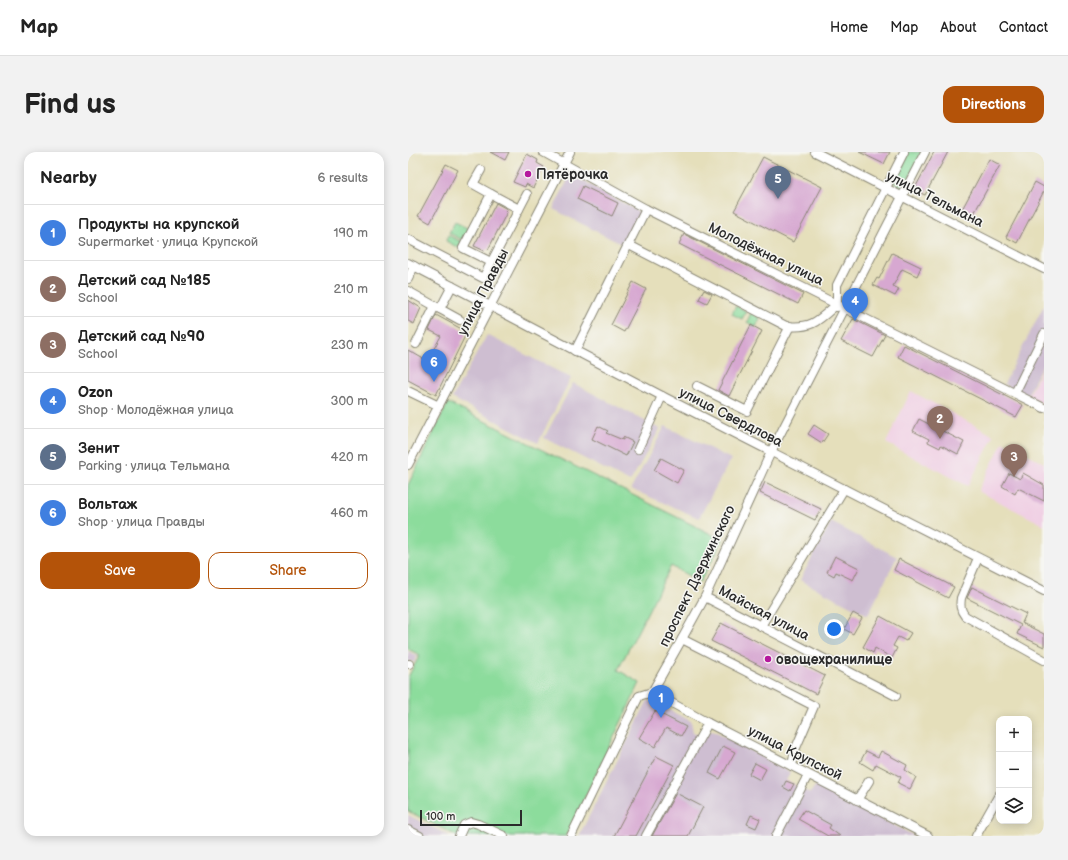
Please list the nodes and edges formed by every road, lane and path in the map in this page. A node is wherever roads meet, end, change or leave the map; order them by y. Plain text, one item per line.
1 (543, 152) edge
2 (570, 152) edge
3 (815, 152) edge
4 (904, 152) edge
5 (925, 152) edge
6 (564, 163) junction
7 (480, 170) dead end
8 (886, 188) junction
9 (491, 194) junction
10 (527, 194) dead end
11 (902, 196) junction
12 (646, 209) junction
13 (519, 210) junction
14 (408, 240) edge
15 (629, 245) junction
16 (491, 262) junction
17 (411, 265) edge
18 (1044, 269) edge
19 (408, 279) edge
20 (452, 286) junction
21 (408, 291) edge
22 (836, 304) junction
23 (490, 306) junction
24 (845, 307) junction
25 (437, 308) junction
26 (460, 320) dead end
27 (839, 320) junction
28 (790, 326) junction
29 (1044, 334) edge
30 (416, 344) dead end
31 (575, 351) junction
32 (698, 386) dead end
33 (408, 391) edge
34 (1015, 393) junction
35 (662, 396) junction
36 (439, 406) junction
37 (1044, 408) edge
38 (638, 449) dead end
39 (771, 452) junction
40 (408, 465) edge
41 (844, 489) junction
42 (978, 558) junction
43 (1044, 591) edge
44 (705, 597) junction
45 (761, 626) junction
46 (682, 639) junction
47 (1044, 660) edge
48 (652, 692) junction
49 (896, 696) dead end
50 (708, 723) junction
51 (792, 766) junction
52 (808, 774) junction
53 (869, 781) dead end
54 (857, 800) junction
55 (996, 800) edge
56 (408, 830) edge
57 (420, 836) edge
58 (458, 836) edge
59 (504, 836) edge
60 (571, 836) edge
61 (646, 836) edge
62 (776, 836) edge
63 (928, 836) edge
64 (976, 836) edge

1 - 6 street, Молодёжная улица
2 - 6 street, улица Правды
3 - 8 street, улица Тельмана
4 - 8 street
5 - 11 street, проспект Дзержинского
6 - 12 street, Молодёжная улица
6 - 23 street, улица Правды
7 - 9 street
8 - 11 street, улица Тельмана
8 - 22 street
9 - 13 street
9 - 16 street
10 - 13 street
11 - 18 street, улица Тельмана
11 - 24 street, проспект Дзержинского
12 - 15 street
12 - 22 street, Молодёжная улица
13 - 16 street
14 - 16 street
15 - 28 street
15 - 31 street
17 - 19 street
17 - 20 street, улица Свердлова
20 - 23 street, улица Свердлова
20 - 25 street
21 - 25 street
22 - 24 street, Молодёжная улица
22 - 27 street
22 - 28 street
23 - 31 street, улица Свердлова
23 - 36 street, улица Правды
24 - 27 street, проспект Дзержинского
24 - 34 street, Молодёжная улица
25 - 26 street
25 - 30 street
27 - 39 street, проспект Дзержинского
28 - 32 street
29 - 34 street
31 - 35 street, улица Свердлова
33 - 36 street
34 - 37 street, Молодёжная улица
35 - 38 street
35 - 39 street, улица Свердлова
36 - 40 street, улица Правды
39 - 41 street, улица Свердлова
39 - 44 street, проспект Дзержинского
41 - 42 street, улица Свердлова
41 - 45 street
42 - 43 street, улица Свердлова
42 - 47 street
44 - 45 street, Майская улица
44 - 46 street, проспект Дзержинского
45 - 49 street, Майская улица
46 - 48 street, проспект Дзержинского
46 - 51 street
48 - 50 street, улица Крупской
48 - 60 street, проспект Дзержинского
50 - 51 street, улица Крупской
50 - 61 street
51 - 52 street, улица Крупской
52 - 54 street, улица Крупской
52 - 62 street
53 - 54 street
54 - 63 street, улица Крупской
55 - 64 street
56 - 57 street
58 - 59 street

